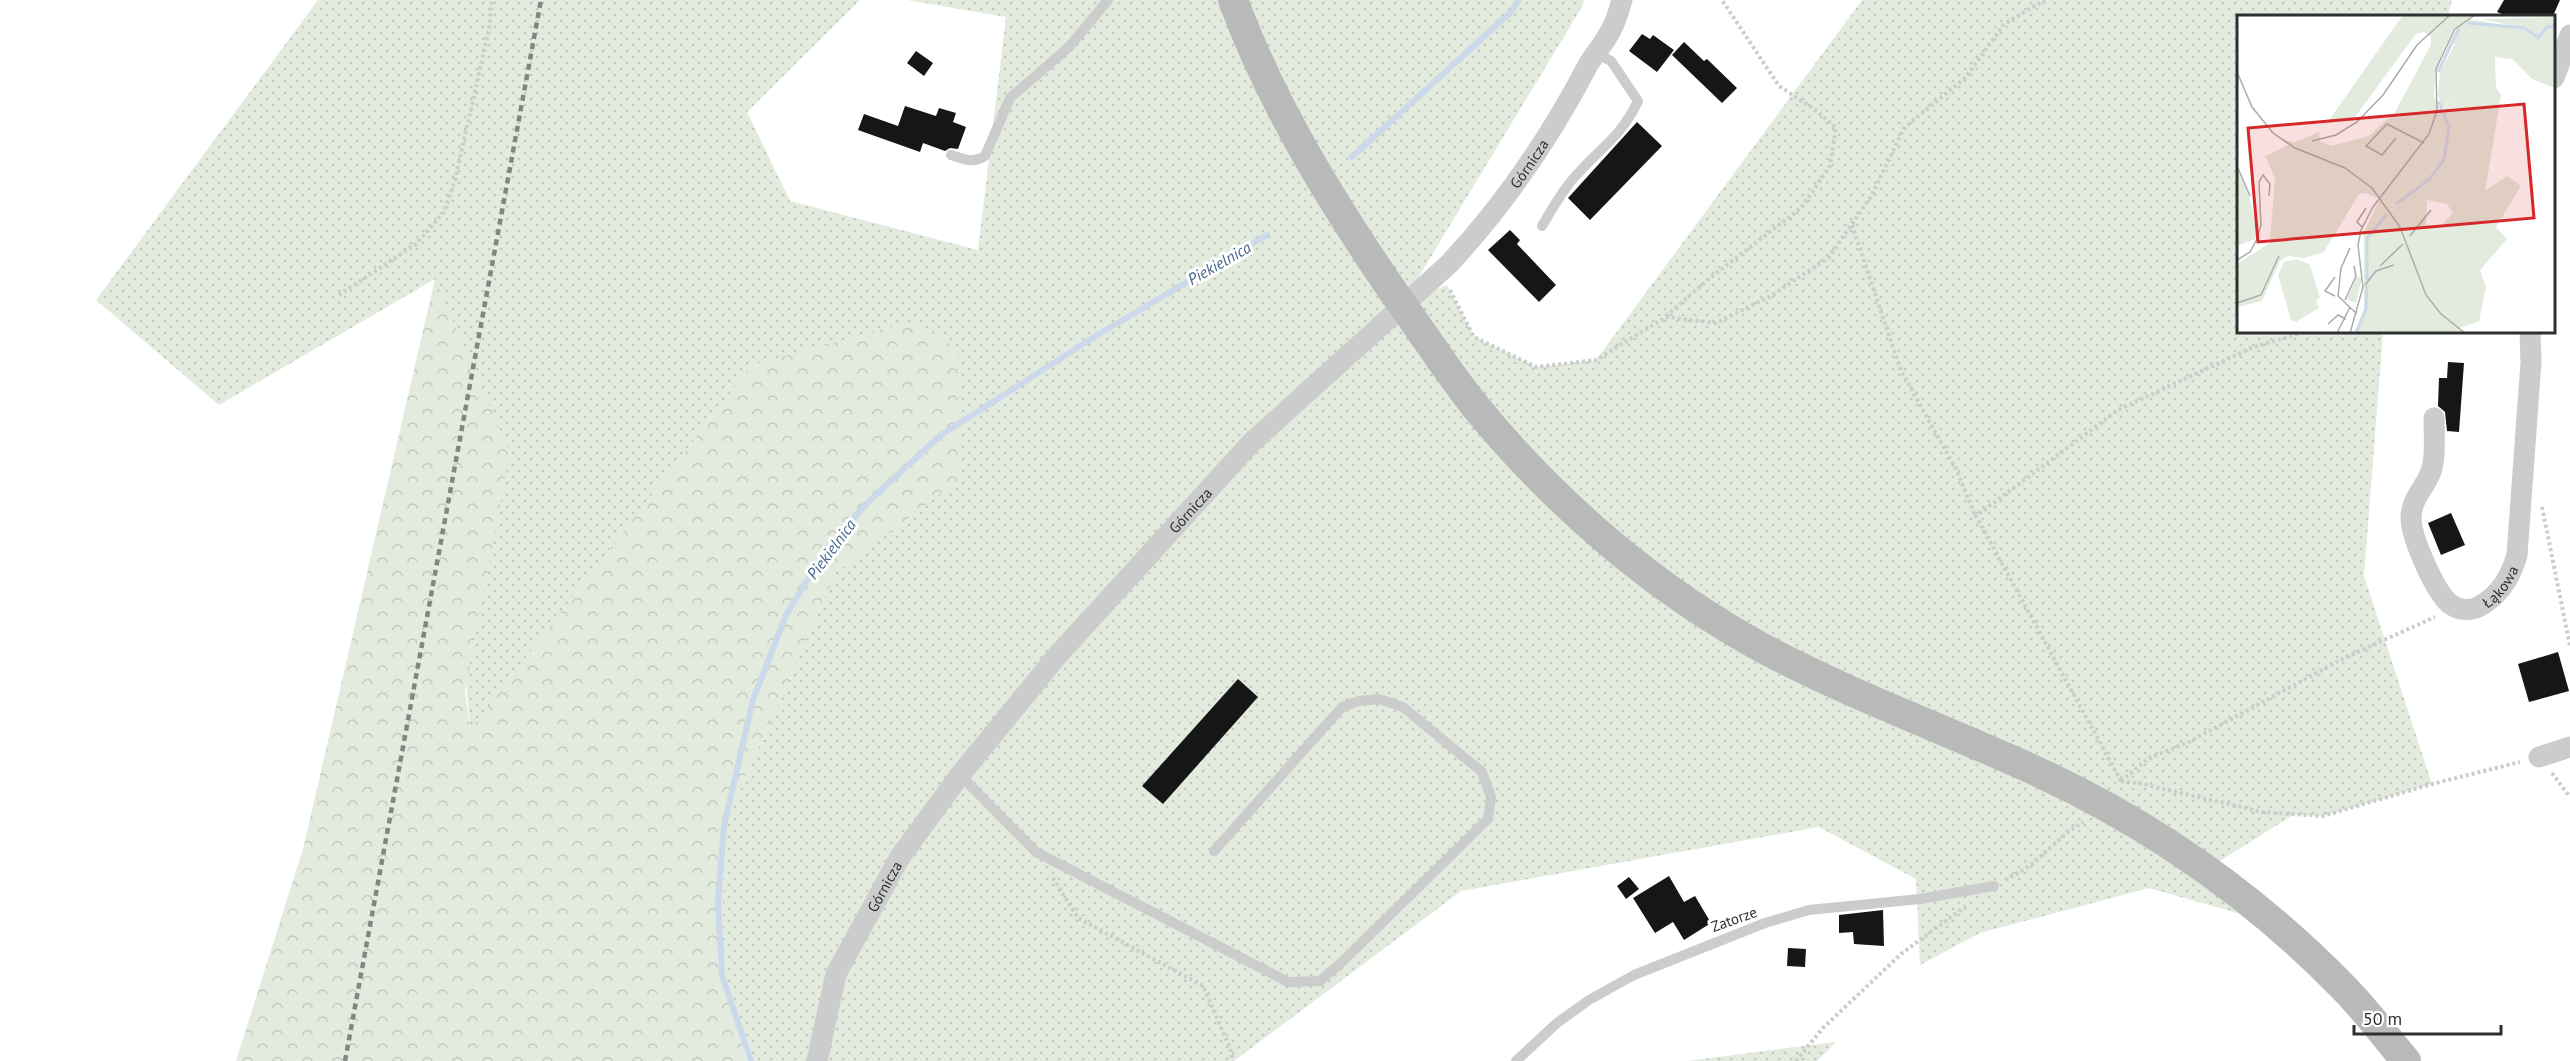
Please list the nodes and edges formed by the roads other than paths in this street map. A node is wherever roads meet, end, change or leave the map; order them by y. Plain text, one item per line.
1 (1108, 0) edge
2 (1233, 0) edge
3 (1622, 0) edge
4 (2570, 35) edge
5 (1595, 53) junction
6 (2555, 73) edge
7 (951, 155) dead end
8 (1542, 226) dead end
9 (1402, 304) junction
10 (2530, 333) edge
11 (2434, 418) dead end
12 (2570, 747) edge
13 (2539, 757) road end
14 (960, 775) junction
15 (1214, 851) dead end
16 (1994, 886) road end
17 (817, 1061) edge
18 (1516, 1061) edge
19 (2406, 1061) edge

1 - 7 lane
2 - 9 main road
3 - 5 street, Górnicza
4 - 6 street
5 - 8 lane
5 - 9 street, Górnicza
9 - 14 street, Górnicza
9 - 19 main road
10 - 11 street, Łąkowa
12 - 13 street
14 - 15 lane
14 - 17 street, Górnicza
16 - 18 lane, Zatorze

